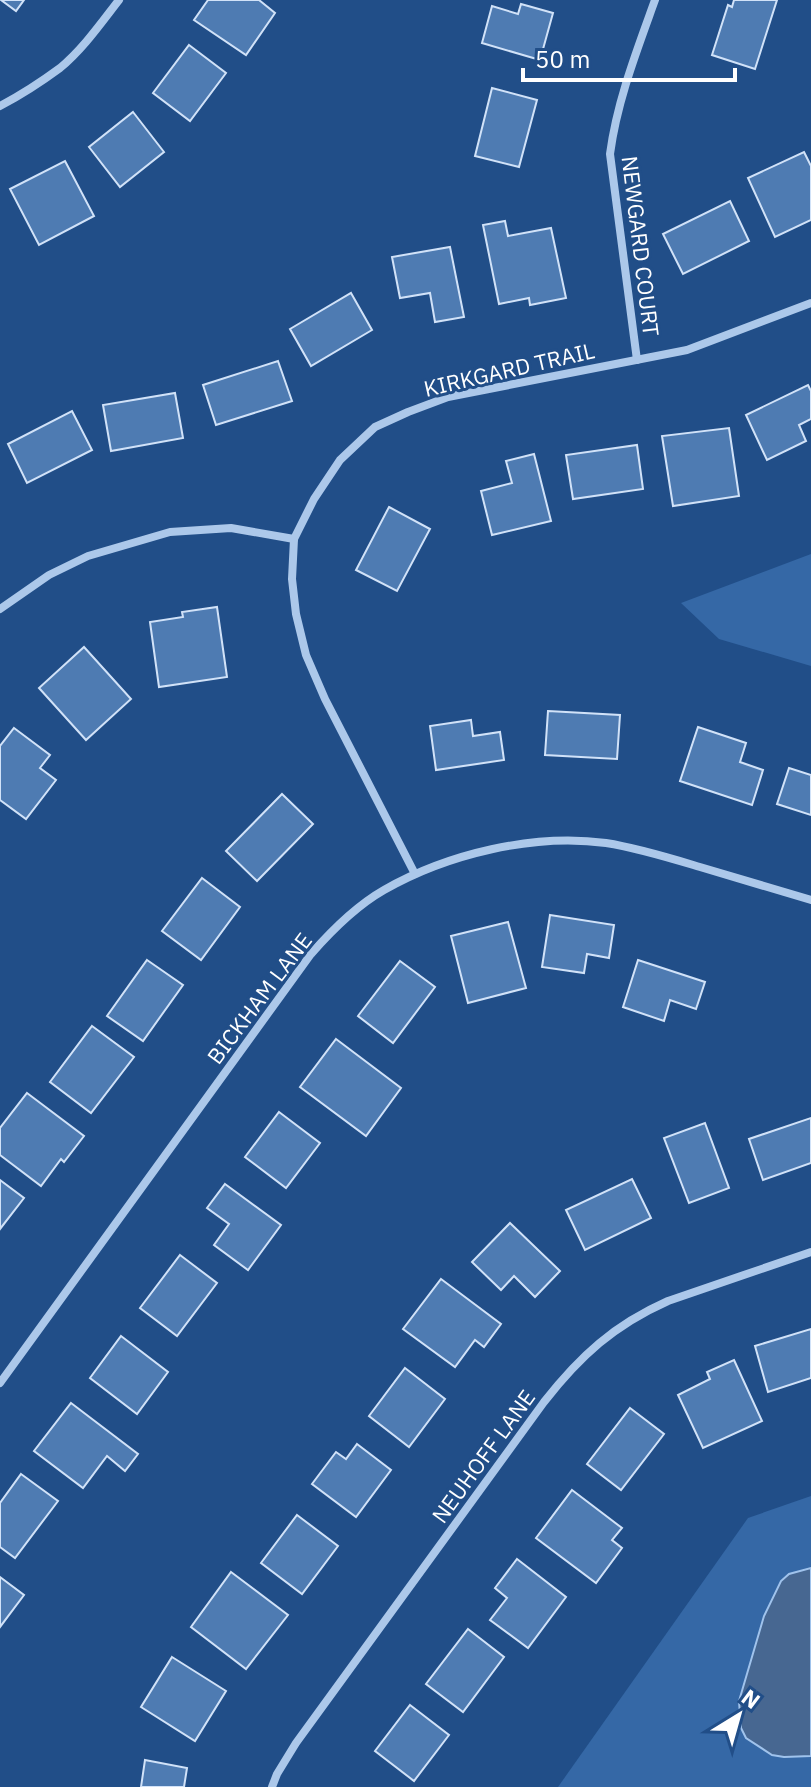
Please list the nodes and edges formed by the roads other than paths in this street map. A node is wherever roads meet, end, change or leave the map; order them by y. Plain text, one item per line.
1 (119, 0) edge
2 (655, 0) edge
3 (0, 106) edge
4 (811, 303) edge
5 (637, 360) junction
6 (294, 539) junction
7 (0, 609) edge
8 (415, 874) junction
9 (811, 900) edge
10 (811, 1252) edge
11 (0, 1383) edge
12 (272, 1787) edge

1 - 3 street
2 - 5 street, NEWGARD COURT
4 - 5 street, KIRKGARD TRAIL
5 - 6 street, KIRKGARD TRAIL
6 - 7 street
6 - 8 street, KIRKGARD TRAIL
8 - 9 street, BICKHAM LANE
8 - 11 street, BICKHAM LANE
10 - 12 street, NEUHOFF LANE

